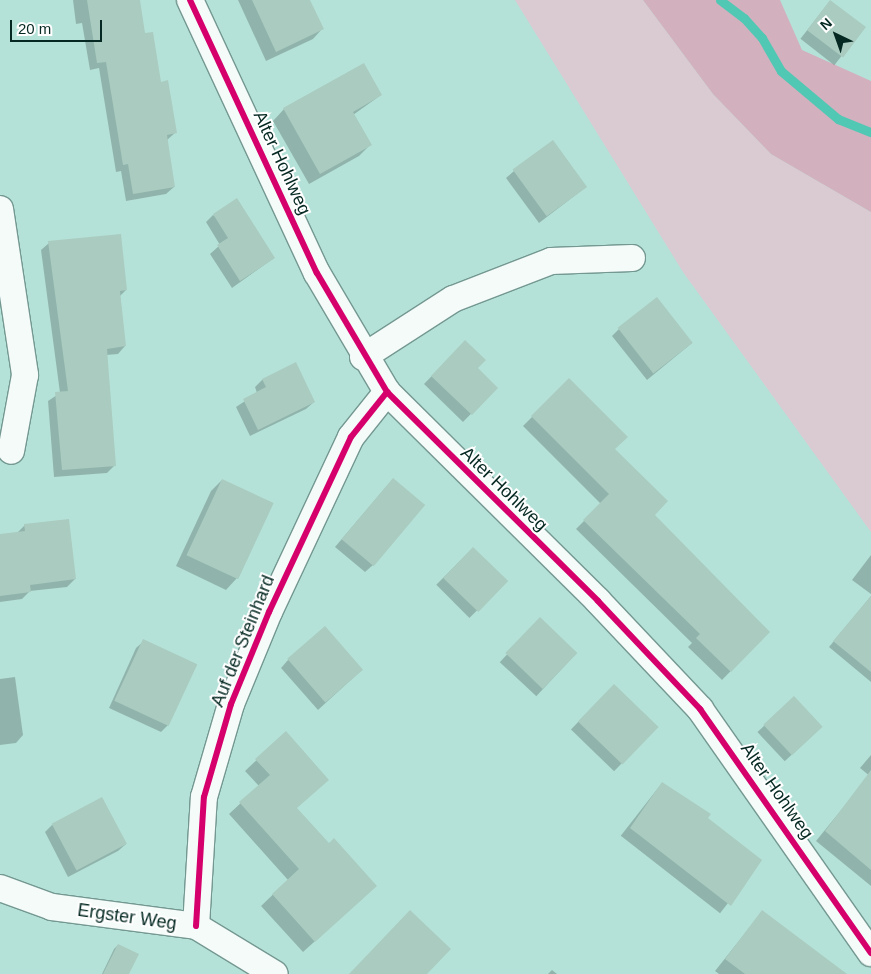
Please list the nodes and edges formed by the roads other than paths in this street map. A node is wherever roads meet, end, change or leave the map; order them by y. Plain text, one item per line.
1 (190, 0) edge
2 (0, 209) edge
3 (632, 258) dead end
4 (363, 357) junction
5 (386, 392) junction
6 (11, 451) dead end
7 (0, 888) edge
8 (196, 926) junction
9 (871, 953) edge
10 (274, 974) edge

1 - 4 street, Alter Hohlweg
2 - 6 street
3 - 4 street
4 - 5 street, Alter Hohlweg
5 - 8 street, Auf der Steinhard
5 - 9 street, Alter Hohlweg
7 - 8 street, Ergster Weg
8 - 10 street, Ergster Weg

